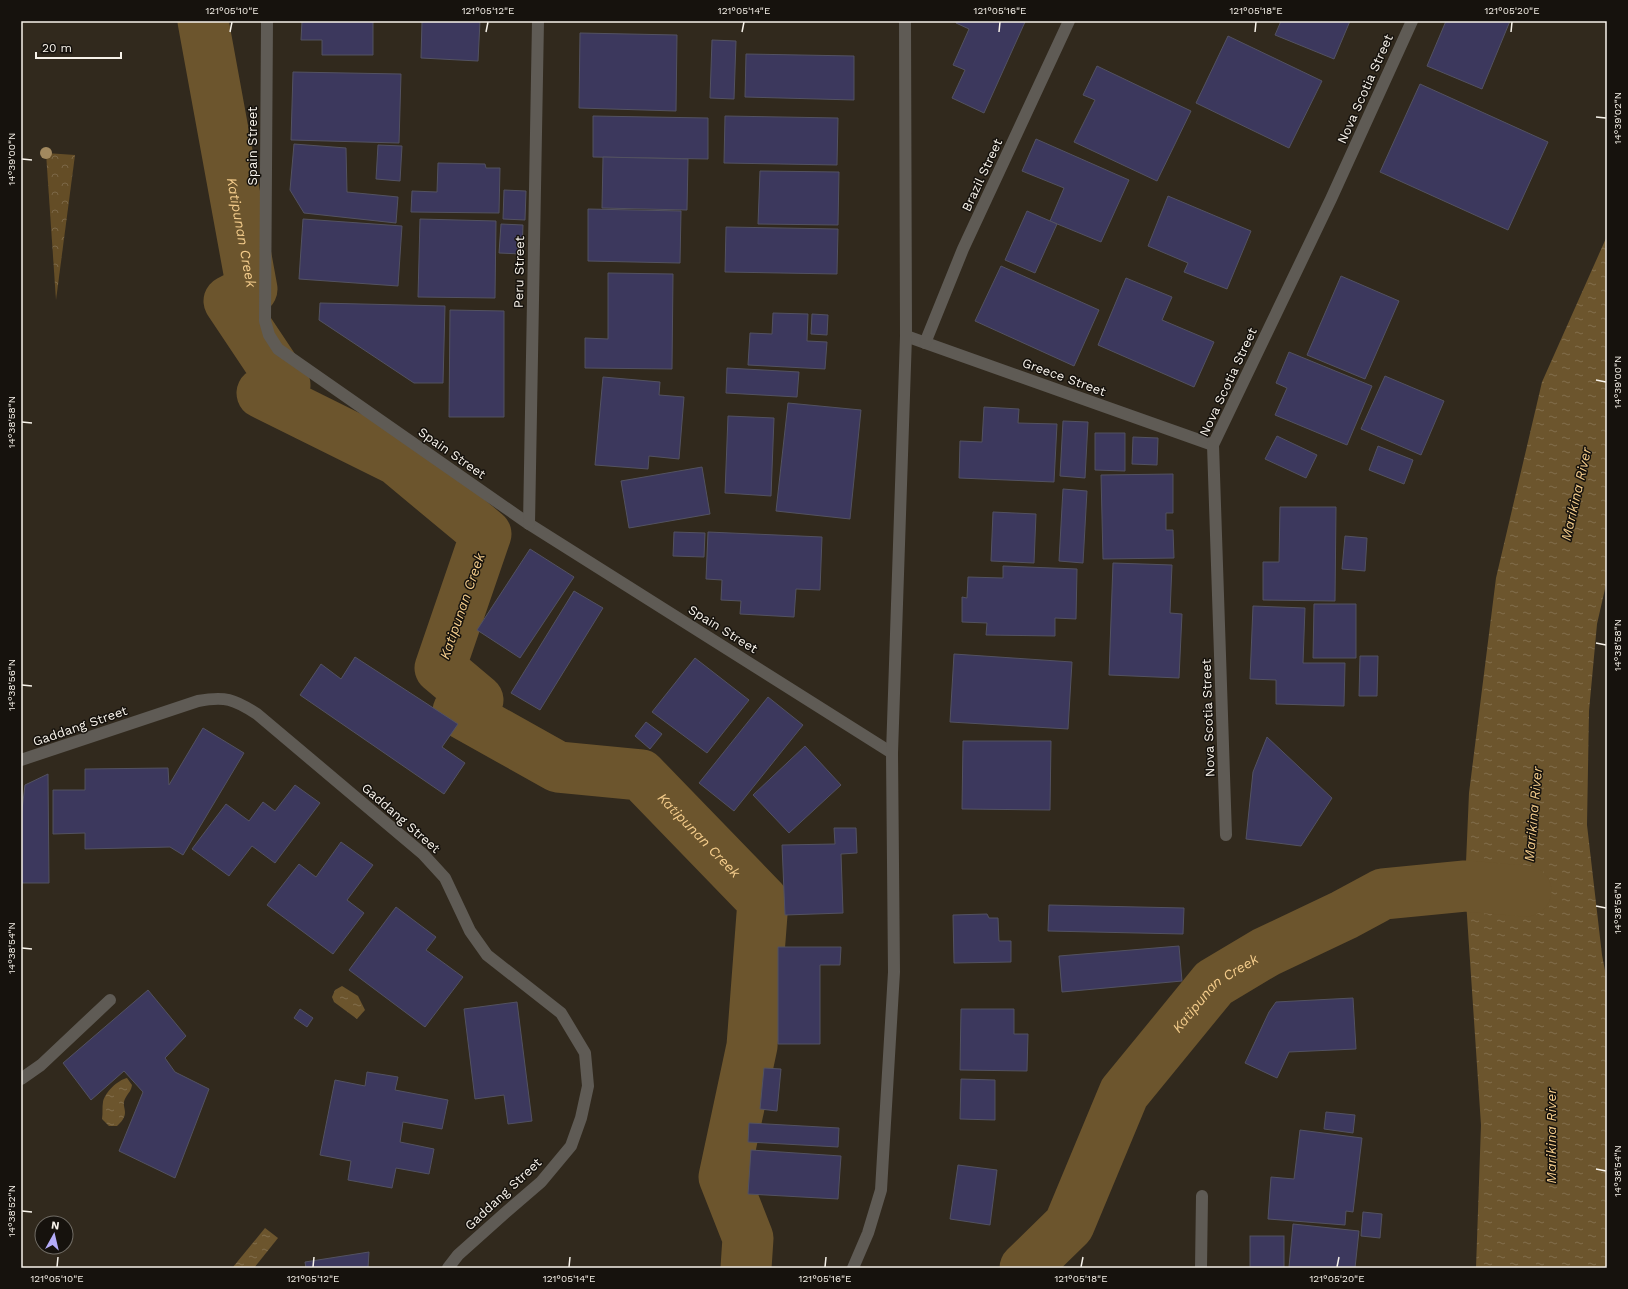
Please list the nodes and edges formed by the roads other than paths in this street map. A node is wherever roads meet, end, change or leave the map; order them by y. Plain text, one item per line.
1 (266, 21) edge
2 (538, 21) edge
3 (905, 21) edge
4 (1069, 21) edge
5 (1412, 21) edge
6 (906, 336) junction
7 (925, 343) junction
8 (1213, 445) junction
9 (529, 524) junction
10 (892, 753) junction
11 (21, 760) edge
12 (1226, 835) dead end
13 (110, 1000) dead end
14 (21, 1079) edge
15 (1202, 1196) dead end
16 (448, 1268) edge
17 (853, 1268) edge
18 (1202, 1268) edge

1 - 9 street, Spain Street
2 - 9 street, Peru Street
3 - 6 street
4 - 7 street, Brazil Street
5 - 8 street, Nova Scotia Street
6 - 7 street, Greece Street
6 - 10 street
7 - 8 street, Greece Street
8 - 12 street, Nova Scotia Street
9 - 10 street, Spain Street
10 - 17 street
11 - 16 street, Gaddang Street
13 - 14 street
15 - 18 street

